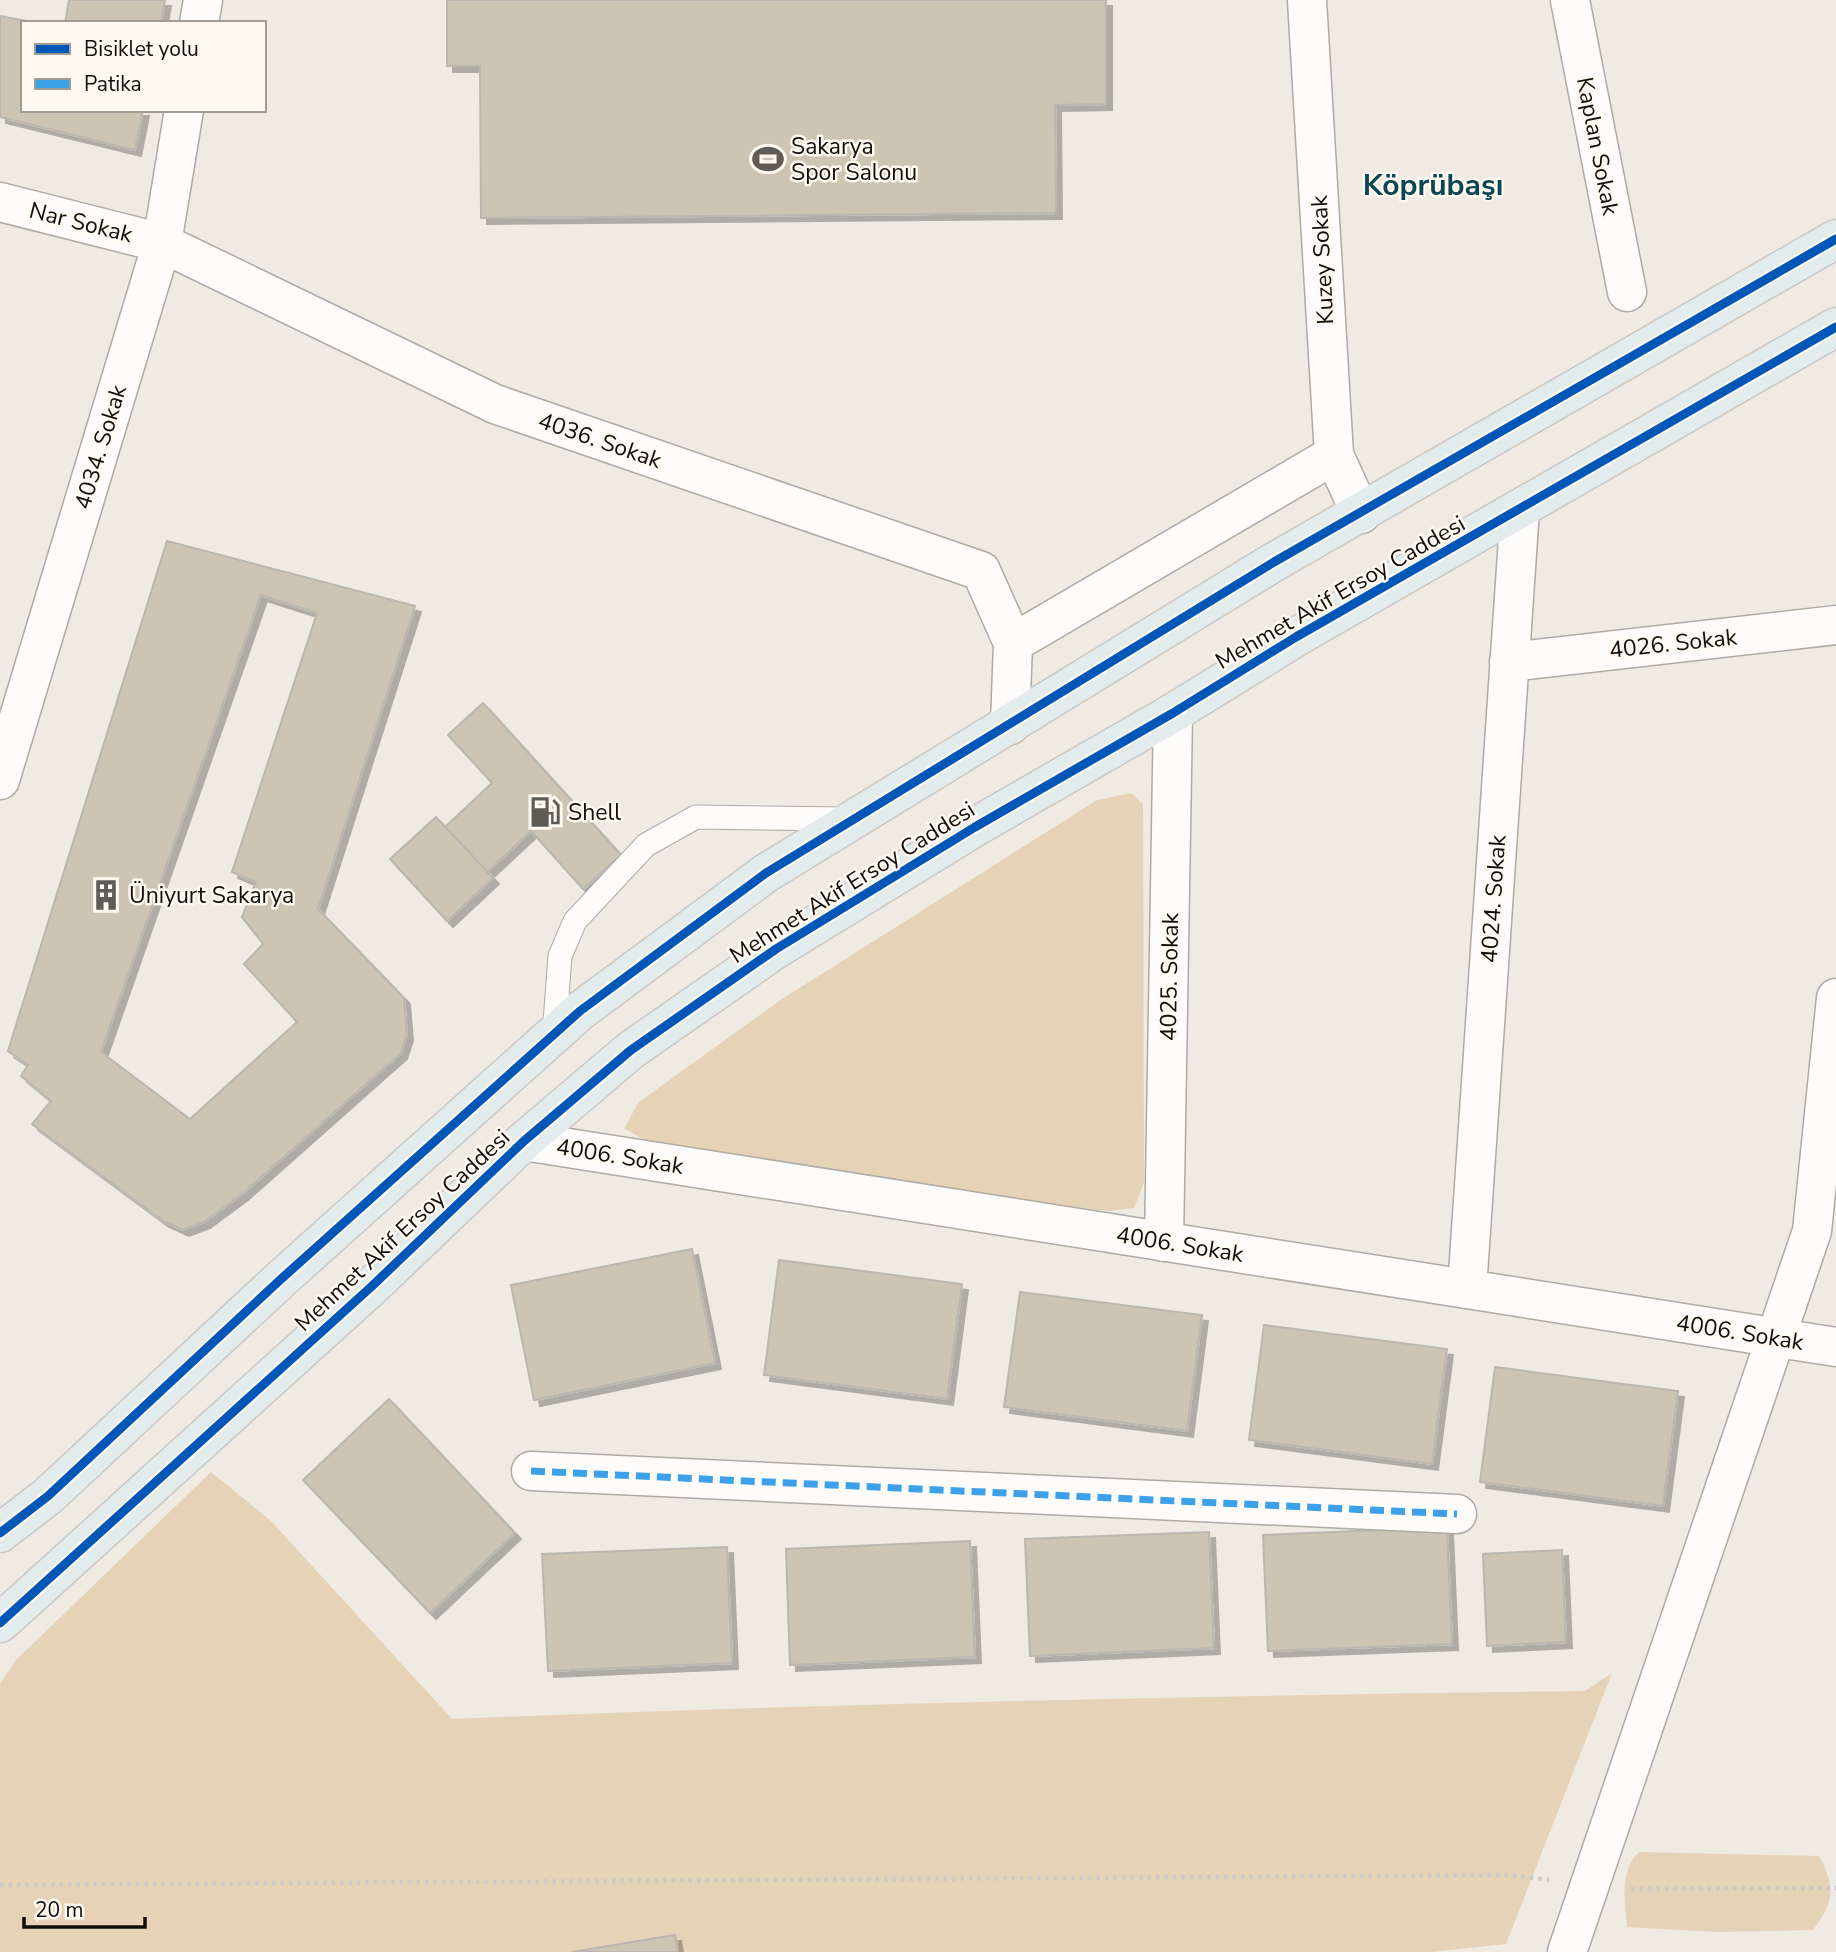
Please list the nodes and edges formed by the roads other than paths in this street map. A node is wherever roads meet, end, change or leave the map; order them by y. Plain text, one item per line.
1 (203, 0) edge
2 (1307, 0) edge
3 (1570, 0) edge
4 (199, 21) edge
5 (184, 112) edge
6 (0, 202) edge
7 (1836, 239) edge
8 (162, 243) junction
9 (1627, 292) dead end
10 (1836, 327) edge
11 (1334, 455) junction
12 (1520, 509) junction
13 (1362, 514) junction
14 (1836, 625) edge
15 (1013, 643) junction
16 (1509, 662) junction
17 (1173, 713) junction
18 (1010, 725) junction
19 (0, 780) edge
20 (856, 819) junction
21 (1836, 998) edge
22 (554, 1036) junction
23 (524, 1141) junction
24 (1164, 1241) junction
25 (1467, 1289) junction
26 (1778, 1338) junction
27 (1836, 1347) edge
28 (531, 1471) dead end
29 (1457, 1514) dead end
30 (0, 1533) edge
31 (0, 1623) edge
32 (1567, 1952) edge

1 - 4 street
2 - 11 street, Kuzey Sokak
3 - 9 street, Kaplan Sokak
5 - 8 street, 4034. Sokak
6 - 8 street, Nar Sokak
7 - 13 main road, Mehmet Akif Ersoy Caddesi
8 - 15 street, 4036. Sokak
8 - 19 street, 4034. Sokak
10 - 12 main road, Mehmet Akif Ersoy Caddesi
11 - 13 street, Kuzey Sokak
11 - 15 street
12 - 16 street, 4024. Sokak
12 - 17 main road, Mehmet Akif Ersoy Caddesi
13 - 18 main road, Mehmet Akif Ersoy Caddesi
14 - 16 street, 4026. Sokak
15 - 18 street
16 - 25 street, 4024. Sokak
17 - 23 main road, Mehmet Akif Ersoy Caddesi
17 - 24 street, 4025. Sokak
18 - 20 main road, Mehmet Akif Ersoy Caddesi
20 - 22 main road, Mehmet Akif Ersoy Caddesi
20 - 22 lane
21 - 26 street
22 - 30 main road, Mehmet Akif Ersoy Caddesi
23 - 24 street, 4006. Sokak
23 - 31 main road, Mehmet Akif Ersoy Caddesi
24 - 25 street, 4006. Sokak
25 - 26 street, 4006. Sokak
26 - 27 street, 4006. Sokak
26 - 32 street
28 - 29 street

